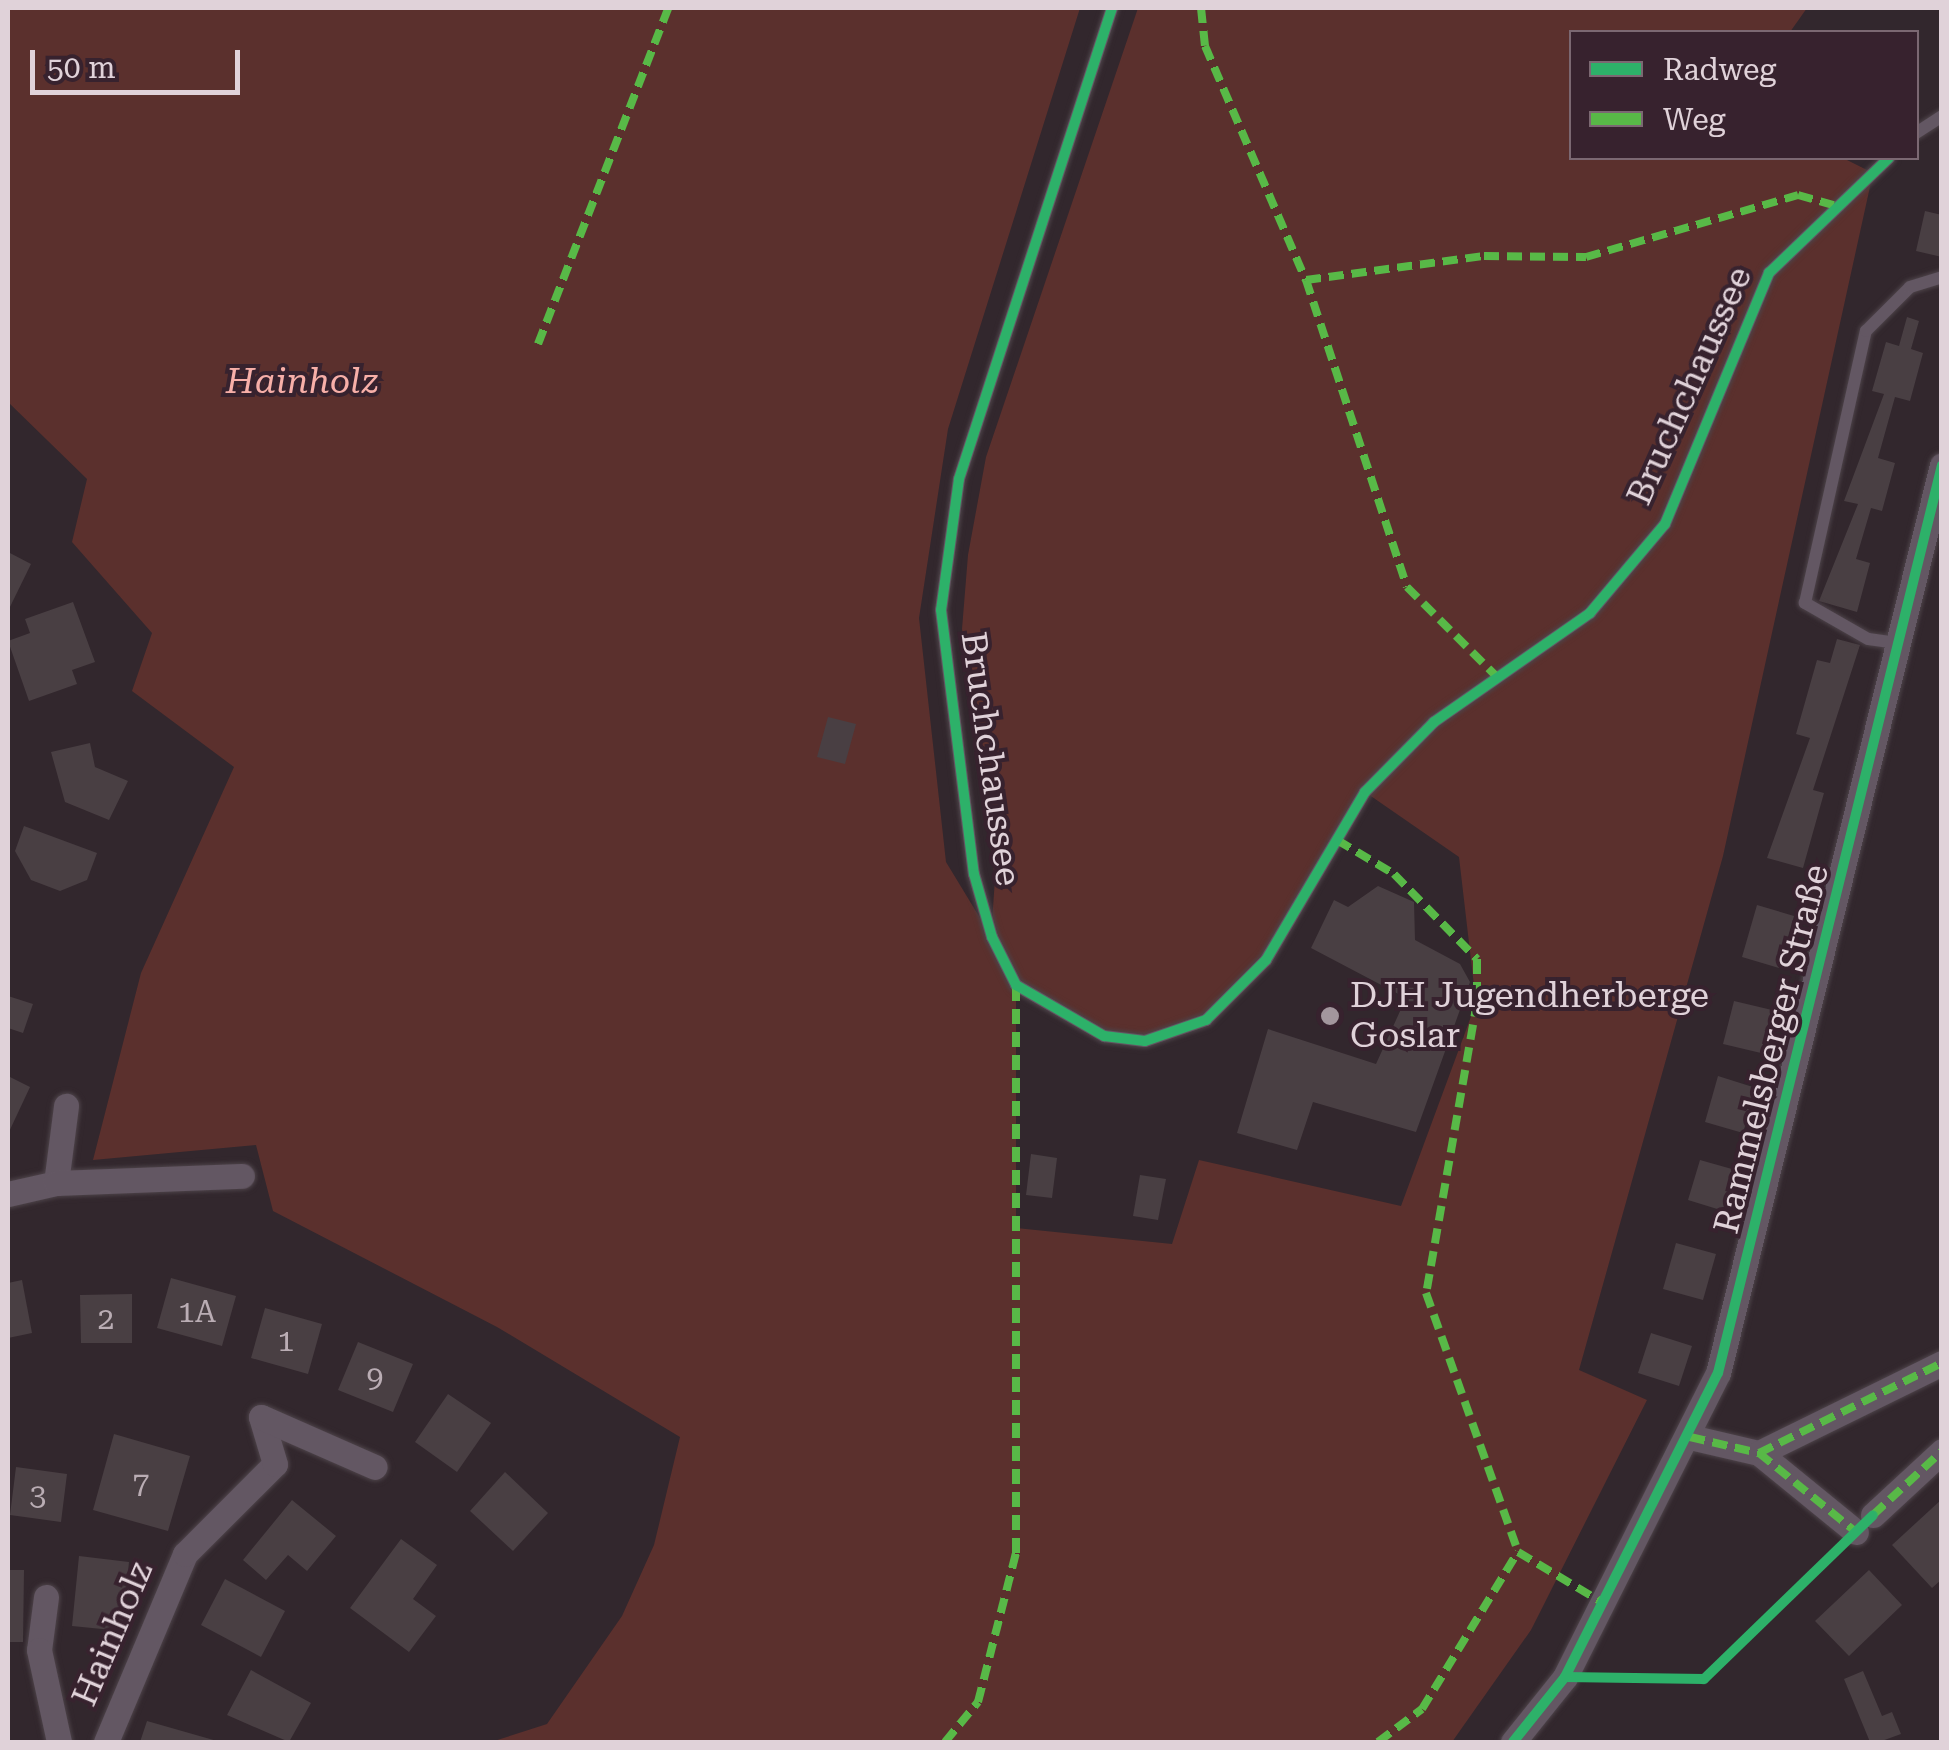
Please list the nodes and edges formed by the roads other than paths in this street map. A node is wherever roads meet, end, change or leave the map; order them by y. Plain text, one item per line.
1 (1112, 8) edge
2 (1942, 116) edge
3 (1919, 131) edge
4 (1887, 160) edge
5 (1942, 277) edge
6 (1942, 465) edge
7 (1897, 644) junction
8 (66, 1106) dead end
9 (242, 1176) dead end
10 (56, 1183) junction
11 (8, 1194) edge
12 (1942, 1363) edge
13 (1690, 1437) junction
14 (1942, 1452) edge
15 (1759, 1453) junction
16 (375, 1468) dead end
17 (46, 1597) dead end
18 (60, 1742) edge
19 (106, 1742) edge
20 (1513, 1742) edge

1 - 4 lane, Bruchchaussee
2 - 3 lane
5 - 7 lane
6 - 7 street, Rammelsberger Straße
7 - 13 street, Rammelsberger Straße
8 - 10 street
9 - 10 street
10 - 11 street
12 - 15 street
13 - 15 street
13 - 20 street, Rammelsberger Straße
14 - 15 street
16 - 19 street, Hainholz
17 - 18 street, Hainholz

